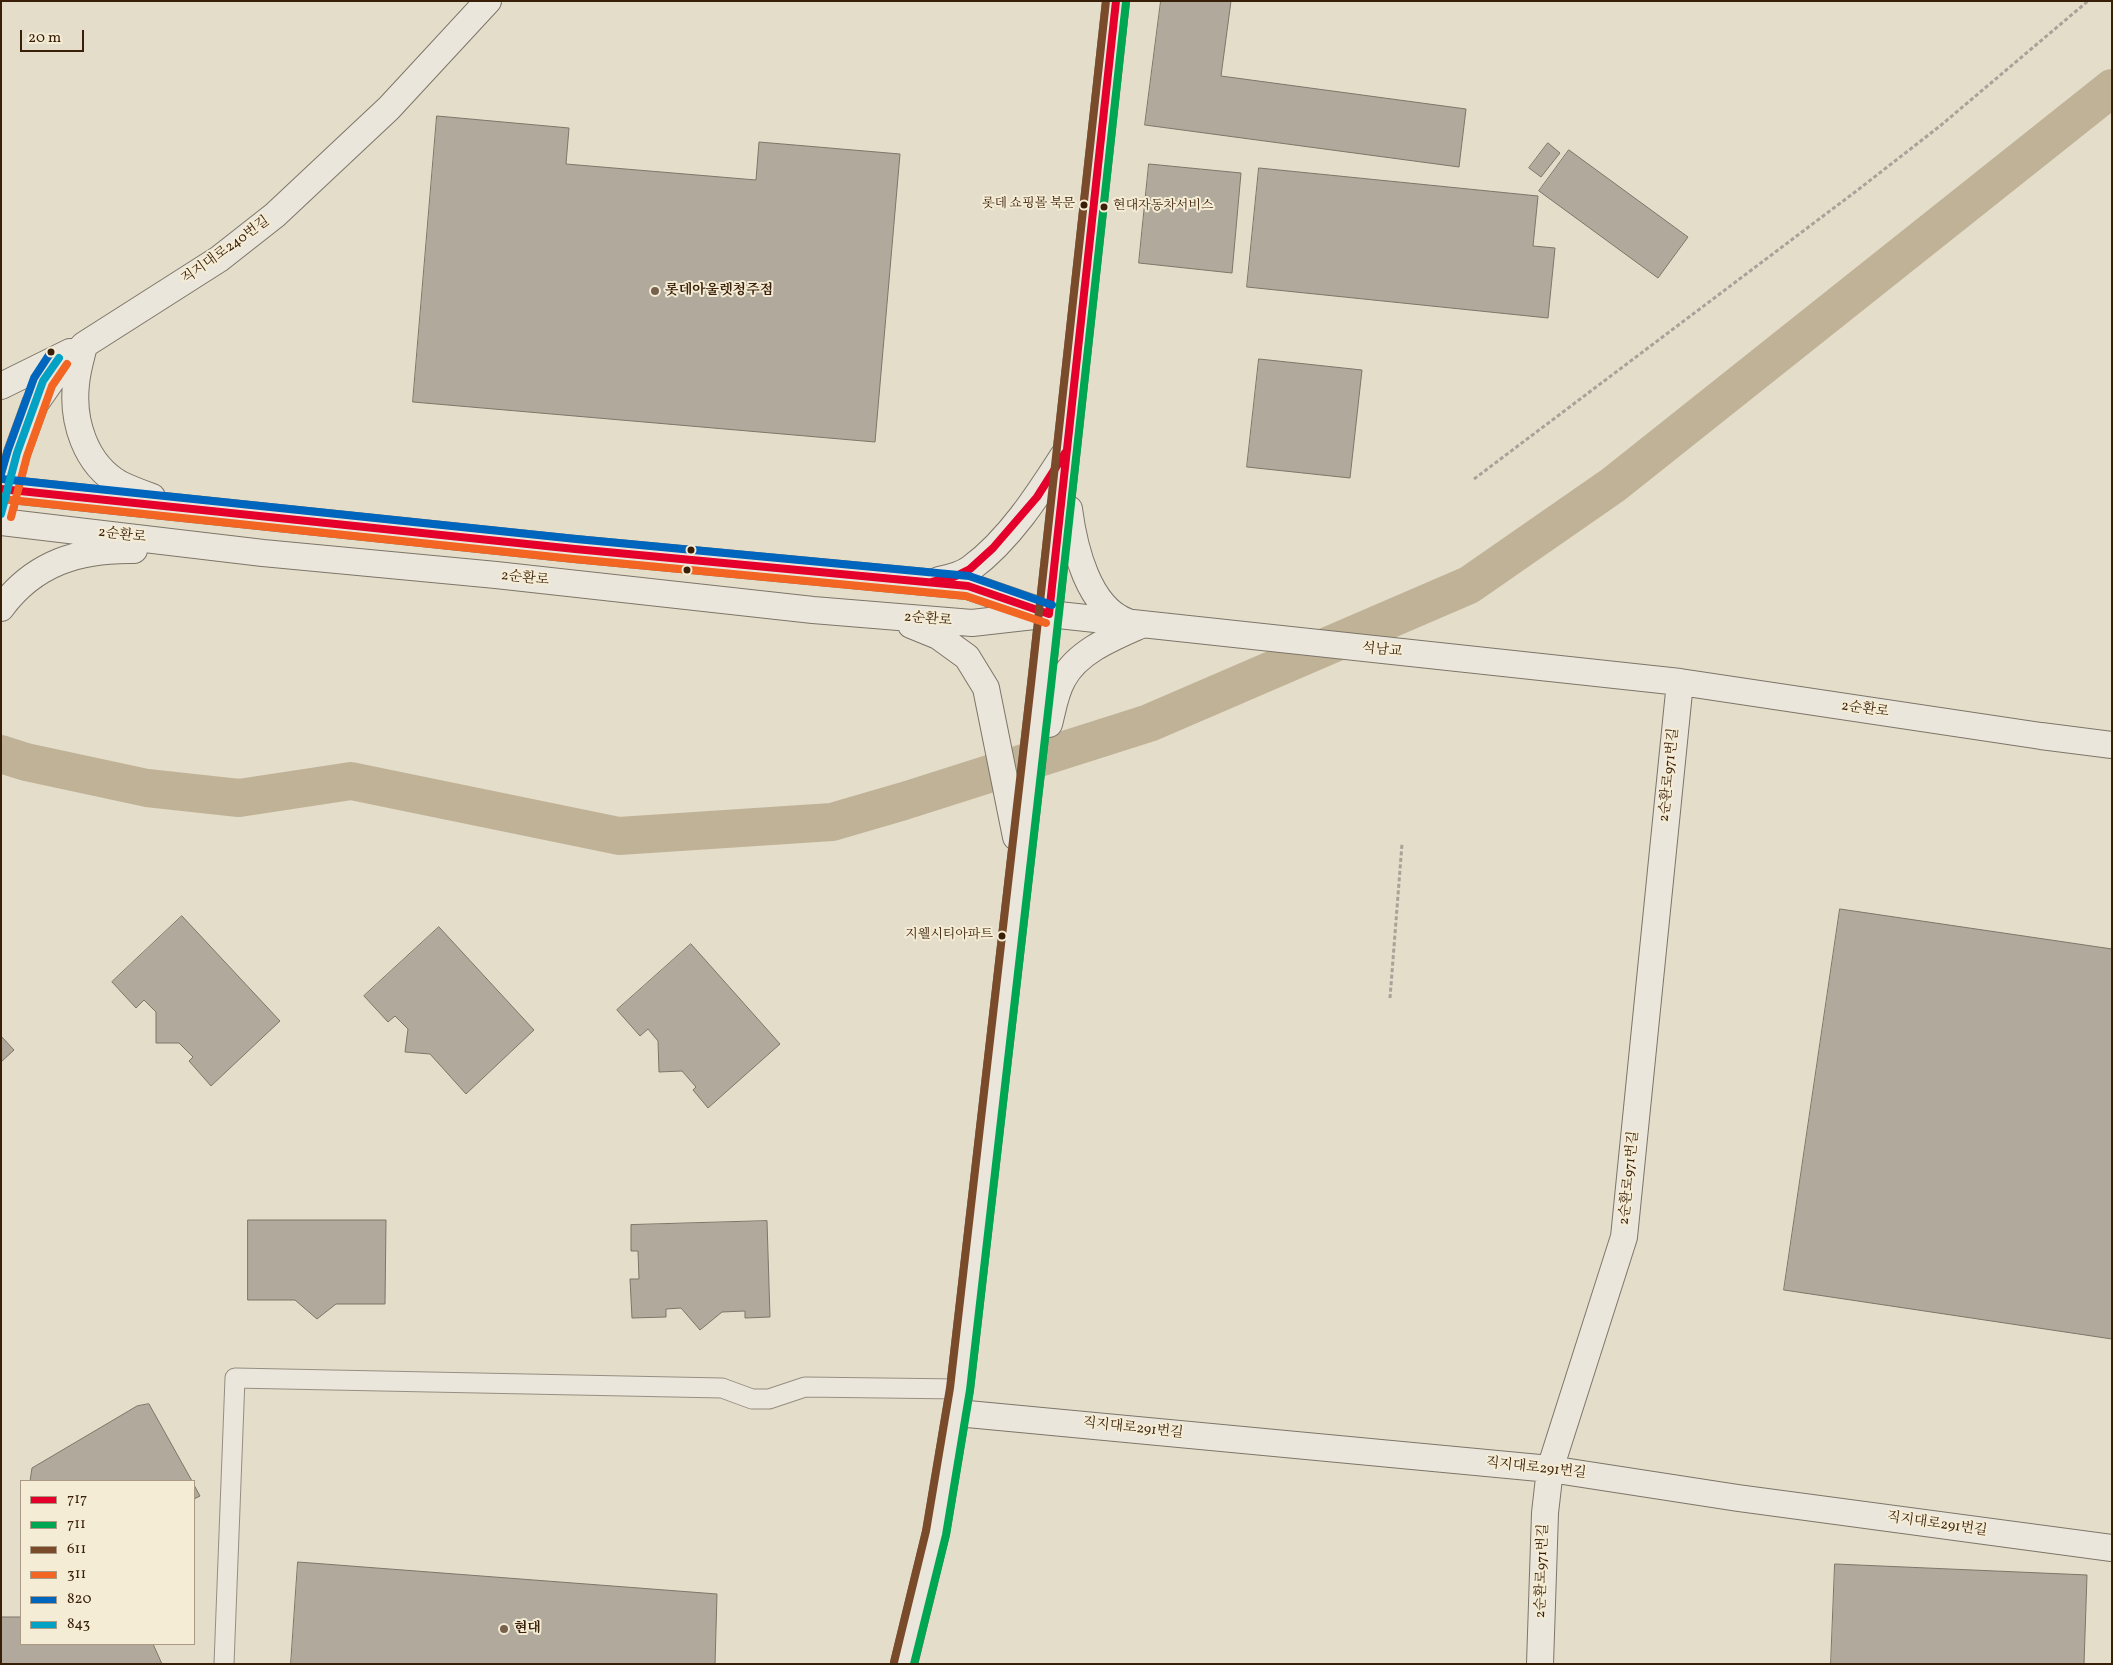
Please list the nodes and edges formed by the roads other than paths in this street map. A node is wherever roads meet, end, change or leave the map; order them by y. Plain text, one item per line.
1 (488, 1) edge
2 (1116, 1) edge
3 (84, 345) junction
4 (38, 368) junction
5 (1, 386) edge
6 (35, 404) junction
7 (1066, 451) junction
8 (4, 489) edge
9 (175, 507) junction
10 (1, 515) edge
11 (1, 522) edge
12 (263, 553) junction
13 (932, 582) junction
14 (1, 608) edge
15 (1048, 614) junction
16 (892, 617) junction
17 (1144, 625) junction
18 (1618, 677) joint
19 (1680, 682) junction
20 (1048, 692) junction
21 (2112, 745) edge
22 (1024, 844) junction
23 (959, 1401) junction
24 (1550, 1470) junction
25 (2112, 1548) edge
26 (224, 1664) edge
27 (904, 1664) edge
28 (1540, 1664) edge

1 - 3 street, 직지대로240번길
2 - 7 street
3 - 4 street
3 - 6 street, 직지대로240번길
3 - 9 street
4 - 5 street
4 - 6 street
6 - 8 street, 직지대로240번길
7 - 13 street
7 - 15 street
7 - 17 street
8 - 9 street, 2순환로
8 - 10 street, 직지대로240번길
9 - 13 street, 2순환로
11 - 12 street, 2순환로
12 - 14 street
12 - 16 street, 2순환로
13 - 15 street, 2순환로
15 - 16 street, 2순환로
15 - 17 street, 2순환로
15 - 20 street
16 - 22 street
17 - 18 street, 석남교
17 - 20 street
18 - 19 street, 2순환로
19 - 21 street, 2순환로
19 - 24 street, 2순환로971번길
20 - 22 street
22 - 23 street
23 - 24 street, 직지대로291번길
23 - 26 street
23 - 27 street
24 - 25 street, 직지대로291번길
24 - 28 street, 2순환로971번길

